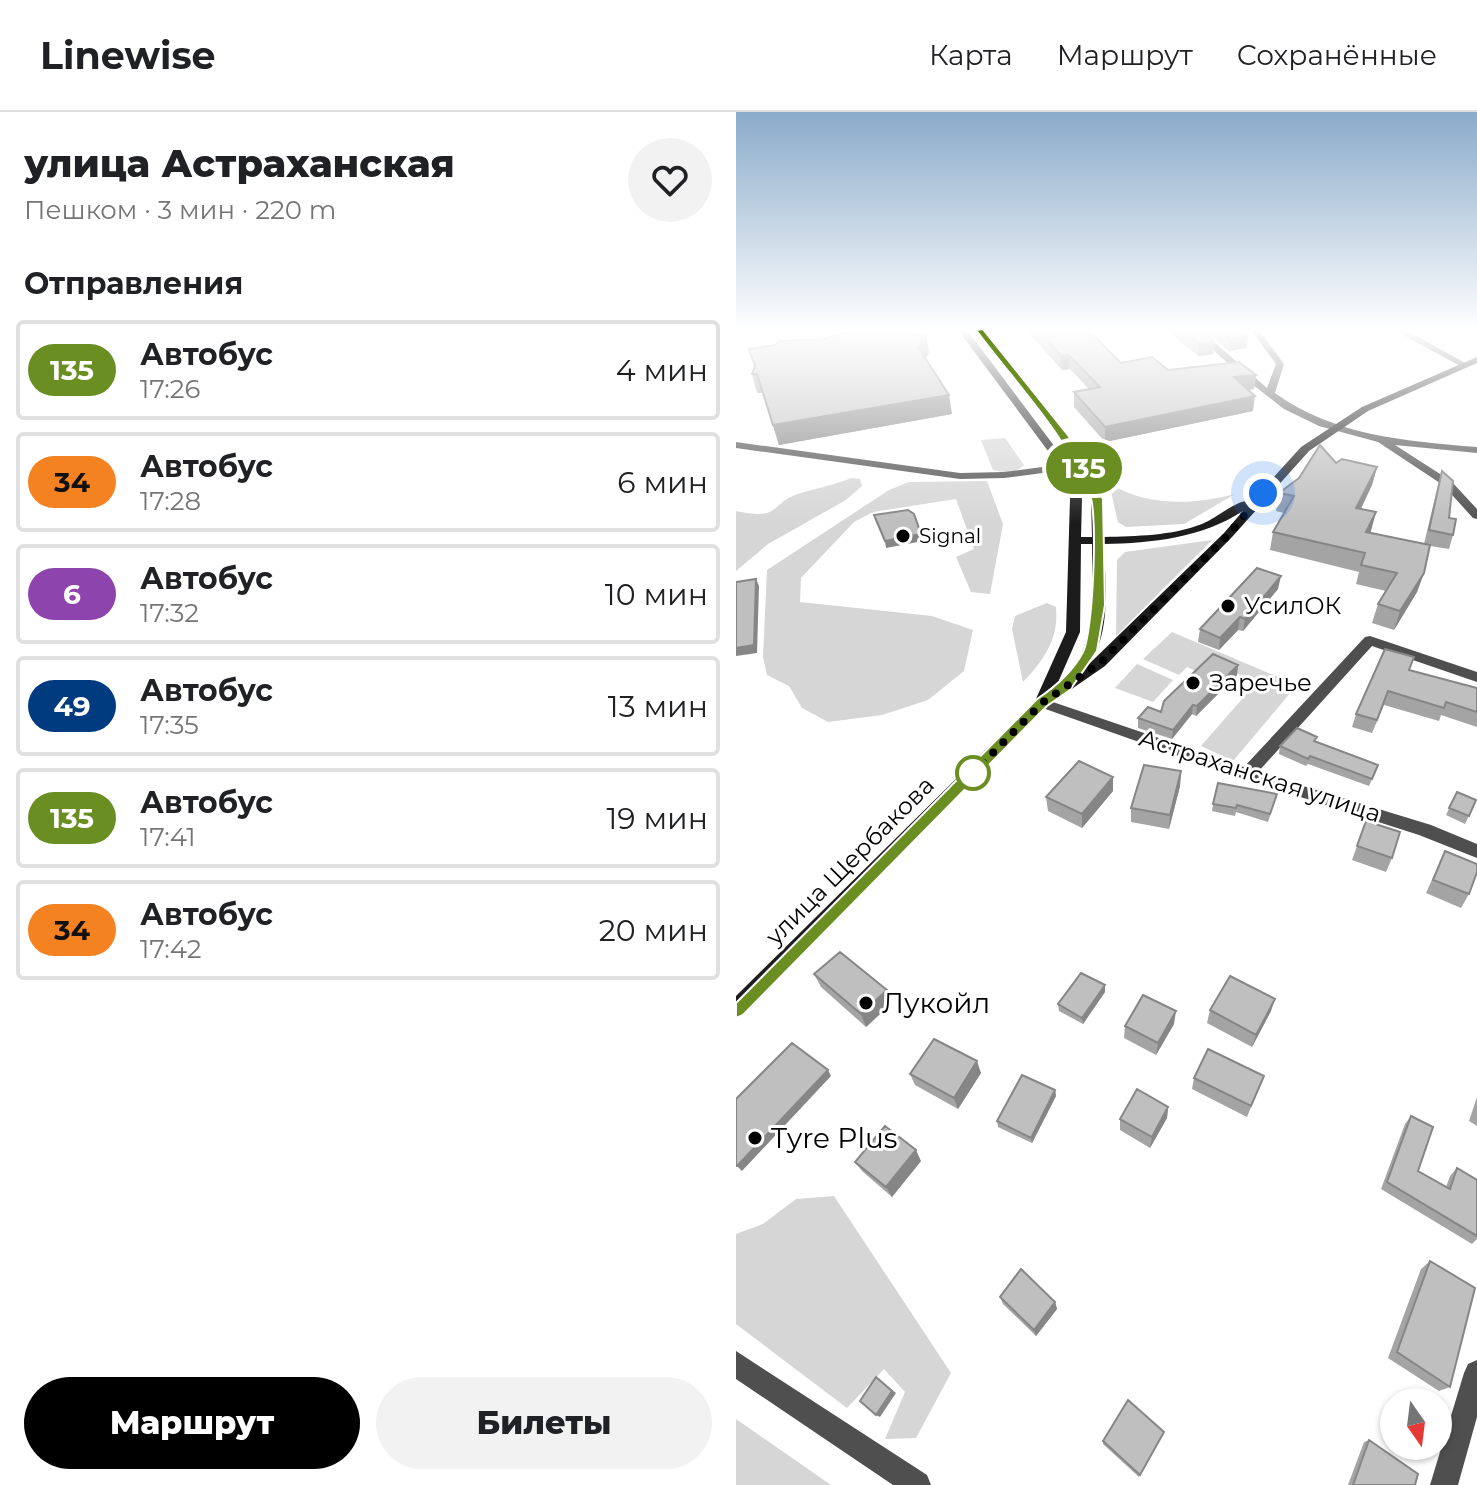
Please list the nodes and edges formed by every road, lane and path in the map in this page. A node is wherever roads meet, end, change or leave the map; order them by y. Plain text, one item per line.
1 (1010, 394) edge
2 (1031, 394) edge
3 (1272, 394) edge
4 (1399, 394) edge
5 (1334, 427) junction
6 (1383, 442) junction
7 (736, 445) edge
8 (1477, 450) edge
9 (1065, 467) junction
10 (1263, 493) junction
11 (1477, 516) edge
12 (1098, 540) junction
13 (1075, 541) junction
14 (1477, 677) edge
15 (1065, 686) junction
16 (1042, 703) junction
17 (1247, 774) junction
18 (1477, 851) edge
19 (736, 1009) edge
20 (736, 1364) edge
21 (1477, 1373) edge
22 (917, 1485) edge
23 (1444, 1485) edge

1 - 9 main road
2 - 12 main road
3 - 5 street
4 - 5 main road, улица Щербакова
5 - 6 street
5 - 10 main road, улица Щербакова
6 - 8 street
6 - 11 street
7 - 9 street
9 - 13 main road
10 - 12 main road
10 - 15 main road, улица Щербакова
12 - 13 main road
12 - 15 main road
13 - 16 main road
14 - 17 street
15 - 16 main road, улица Щербакова
16 - 17 street, Астраханская улица
16 - 19 main road, улица Щербакова
17 - 18 street, Астраханская улица
20 - 22 street
21 - 23 street

